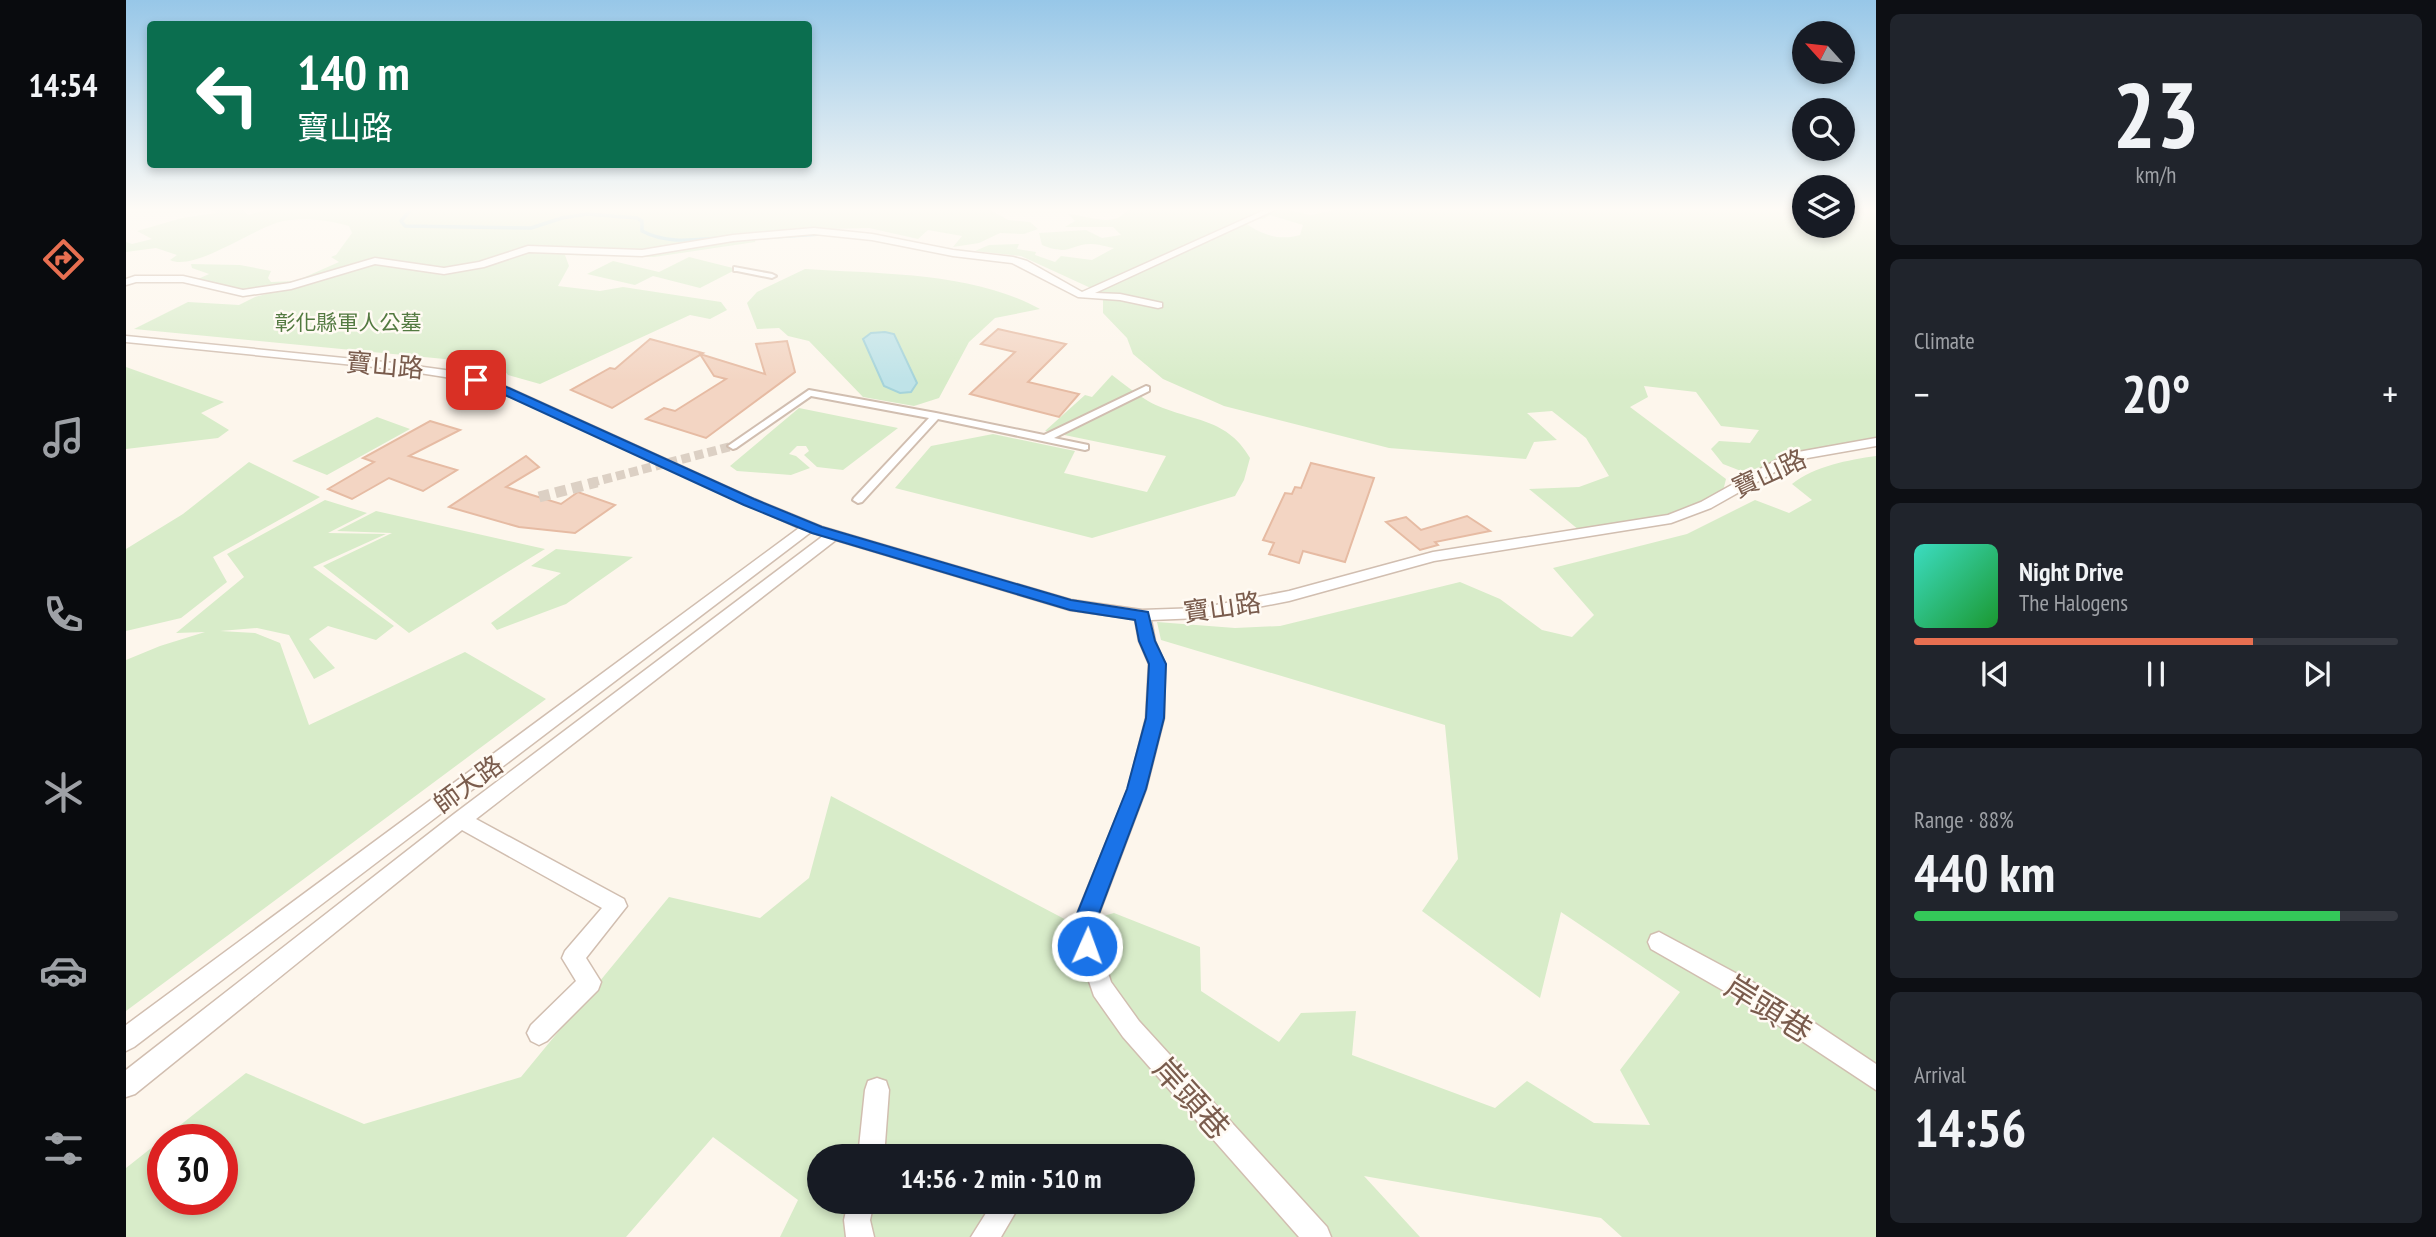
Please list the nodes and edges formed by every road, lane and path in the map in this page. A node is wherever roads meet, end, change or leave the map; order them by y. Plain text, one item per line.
1 (358, 266) edge
2 (407, 266) edge
3 (477, 266) edge
4 (1029, 266) edge
5 (1146, 266) edge
6 (737, 269) dead end
7 (772, 276) dead end
8 (126, 282) edge
9 (1081, 295) junction
10 (1158, 304) dead end
11 (126, 339) edge
12 (1146, 389) dead end
13 (936, 416) junction
14 (1044, 439) junction
15 (1876, 442) edge
16 (733, 446) tunnel mouth
17 (1085, 447) dead end
18 (858, 499) dead end
19 (809, 527) junction
20 (834, 535) junction
21 (1142, 615) junction
22 (461, 820) junction
23 (1659, 942) dead end
24 (540, 1033) dead end
25 (126, 1040) edge
26 (1876, 1077) edge
27 (126, 1085) edge
28 (877, 1090) dead end
29 (872, 1144) edge
30 (858, 1214) edge
31 (1001, 1214) edge
32 (860, 1237) edge
33 (985, 1237) edge
34 (1317, 1237) edge

1 - 8 street
2 - 3 street
4 - 9 street
5 - 9 street
6 - 7 street
9 - 10 street
11 - 19 street, 寶山路
12 - 14 street
13 - 14 street
13 - 16 street
13 - 18 street
14 - 17 street
15 - 21 street, 寶山路
19 - 20 street, 寶山路
19 - 25 street, 師大路
20 - 21 street, 寶山路
20 - 22 street
21 - 34 street, 岸頭巷
22 - 24 street
22 - 27 street
23 - 26 street, 岸頭巷
28 - 29 street
30 - 32 street
31 - 33 street

